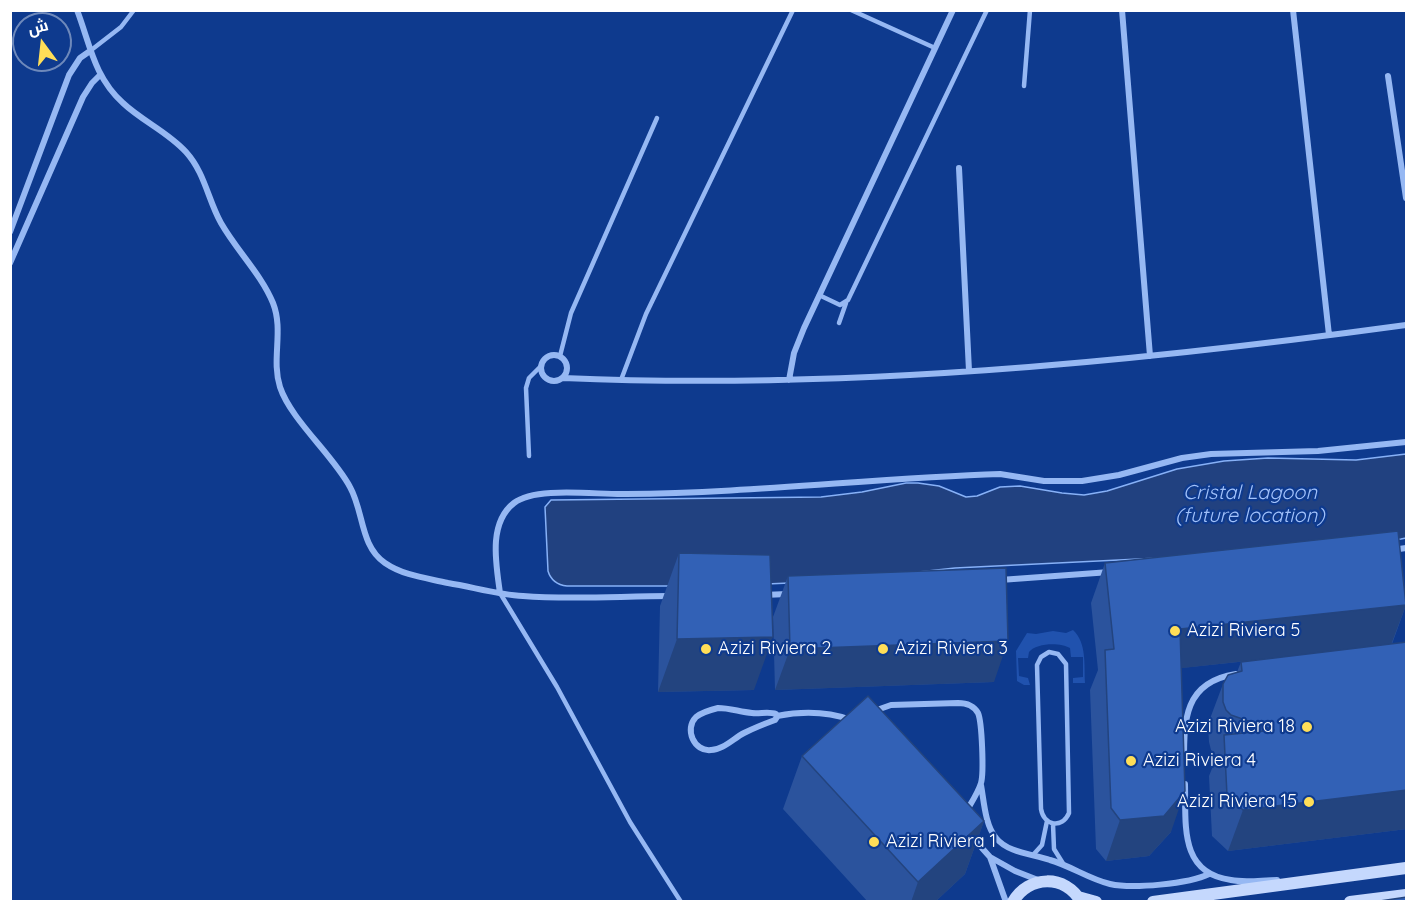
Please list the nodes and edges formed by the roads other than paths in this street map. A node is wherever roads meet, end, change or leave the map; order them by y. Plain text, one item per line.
1 (77, 10) edge
2 (134, 10) edge
3 (794, 10) edge
4 (851, 10) edge
5 (953, 10) edge
6 (987, 10) edge
7 (1030, 10) edge
8 (1122, 10) edge
9 (1293, 10) edge
10 (935, 48) junction
11 (90, 51) junction
12 (100, 75) junction
13 (1388, 76) dead end
14 (1024, 86) dead end
15 (657, 118) dead end
16 (959, 168) dead end
17 (1407, 198) edge
18 (10, 232) edge
19 (10, 238) edge
20 (20, 242) junction
21 (10, 263) edge
22 (819, 295) junction
23 (846, 303) junction
24 (839, 323) dead end
25 (1407, 325) edge
26 (1329, 335) junction
27 (560, 356) junction
28 (1150, 356) junction
29 (540, 367) junction
30 (969, 371) junction
31 (563, 378) junction
32 (621, 380) junction
33 (789, 380) junction
34 (1407, 442) edge
35 (529, 456) dead end
36 (1407, 548) edge
37 (1380, 552) edge
38 (1122, 572) edge
39 (994, 581) edge
40 (500, 593) junction
41 (797, 594) edge
42 (755, 595) edge
43 (682, 596) edge
44 (1241, 674) edge
45 (869, 715) edge
46 (777, 716) junction
47 (861, 725) edge
48 (981, 785) junction
49 (1047, 821) junction
50 (959, 823) edge
51 (1053, 824) junction
52 (966, 830) edge
53 (1033, 855) junction
54 (990, 857) junction
55 (1064, 865) junction
56 (1407, 868) edge
57 (1209, 874) junction
58 (1041, 881) junction
59 (1308, 882) junction
60 (1407, 895) edge
61 (1080, 899) edge
62 (681, 902) edge
63 (1006, 902) edge
64 (1013, 902) edge
65 (1096, 902) edge
66 (1153, 902) edge
67 (1350, 902) edge

1 - 11 street
2 - 11 lane
3 - 32 lane
4 - 10 lane
5 - 10 street
6 - 23 lane
7 - 14 lane
8 - 28 street
9 - 26 street
10 - 22 street
11 - 12 street
11 - 18 street
12 - 20 street
12 - 40 street
13 - 17 street
15 - 27 lane
16 - 30 street
19 - 20 street
20 - 21 street
22 - 23 lane
22 - 33 street
23 - 24 lane
25 - 26 street
26 - 28 street
27 - 29 street
27 - 31 street
28 - 30 street
29 - 31 street
29 - 35 lane
30 - 33 street
31 - 32 street
32 - 33 street
34 - 40 street
36 - 37 street
38 - 39 street
40 - 43 street
40 - 62 lane
41 - 42 street
44 - 57 street
45 - 48 street
46 - 46 street
46 - 47 street
48 - 50 street
48 - 53 street
49 - 51 lane
49 - 51 lane
49 - 53 lane
51 - 55 lane
52 - 54 street
53 - 55 street
54 - 58 street
54 - 63 street
55 - 57 street
56 - 59 street
57 - 59 street
58 - 61 street
58 - 64 street
59 - 66 street
60 - 67 street
61 - 65 street

